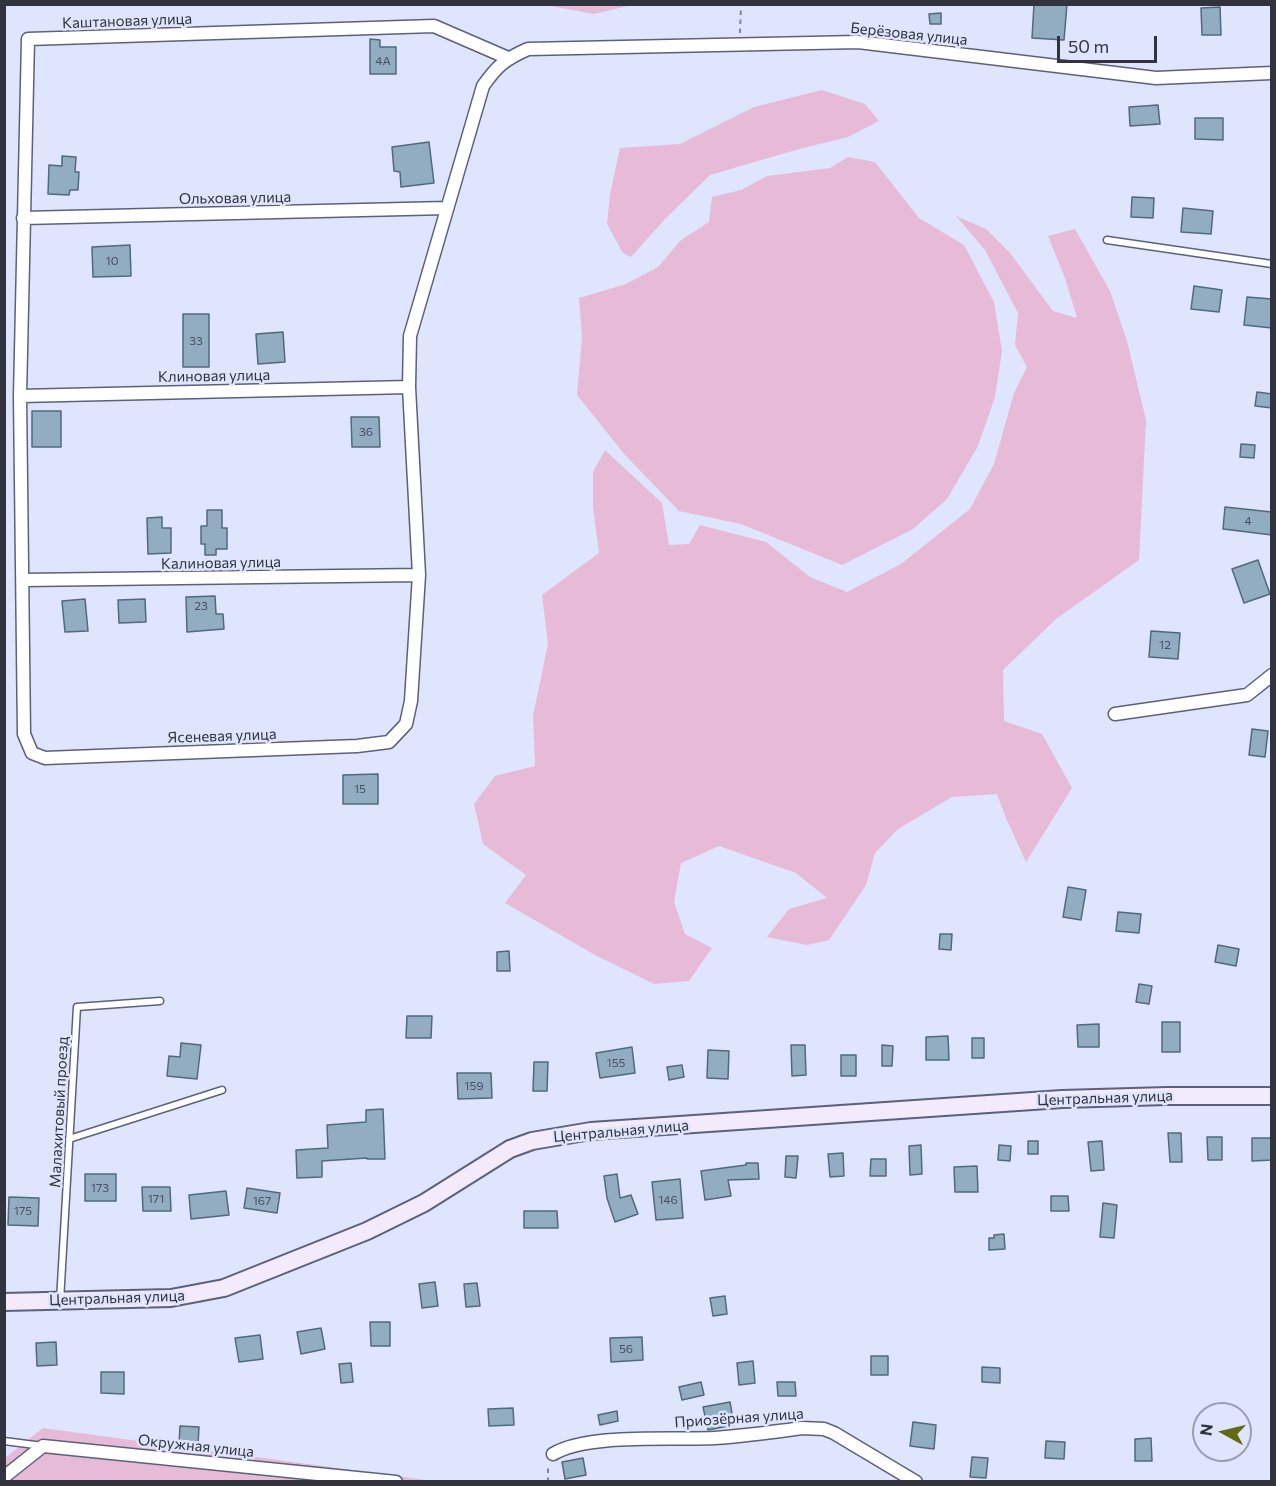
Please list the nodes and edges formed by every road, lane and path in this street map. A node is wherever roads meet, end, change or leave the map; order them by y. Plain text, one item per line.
1 (741, 4) edge
2 (739, 45) junction
3 (508, 58) junction
4 (1272, 74) edge
5 (447, 208) junction
6 (23, 218) junction
7 (1107, 240) dead end
8 (1272, 264) edge
9 (409, 387) junction
10 (20, 396) junction
11 (419, 575) junction
12 (23, 580) junction
13 (1272, 675) edge
14 (1115, 714) dead end
15 (160, 1001) dead end
16 (222, 1090) dead end
17 (1272, 1096) edge
18 (69, 1138) junction
19 (60, 1301) junction
20 (4, 1302) edge
21 (4, 1441) edge
22 (43, 1446) junction
23 (552, 1454) joint
24 (4, 1477) edge
25 (396, 1482) edge
26 (548, 1482) edge
27 (916, 1482) edge

1 - 2 path
2 - 3 street, Берёзовая улица
2 - 4 street, Берёзовая улица
3 - 5 street
3 - 6 street, Каштановая улица
5 - 6 street, Ольховая улица
5 - 9 street
6 - 10 street
7 - 8 lane
9 - 10 street, Клиновая улица
9 - 11 street
10 - 12 street
11 - 12 street, Калиновая улица
11 - 12 street, Ясеневая улица
13 - 14 street
15 - 18 lane, Малахитовый проезд
16 - 18 lane
17 - 19 street, Центральная улица
18 - 19 lane, Малахитовый проезд
19 - 20 street, Центральная улица
21 - 22 lane
22 - 24 street
22 - 25 street, Окружная улица
23 - 26 path
23 - 27 street, Приозёрная улица

